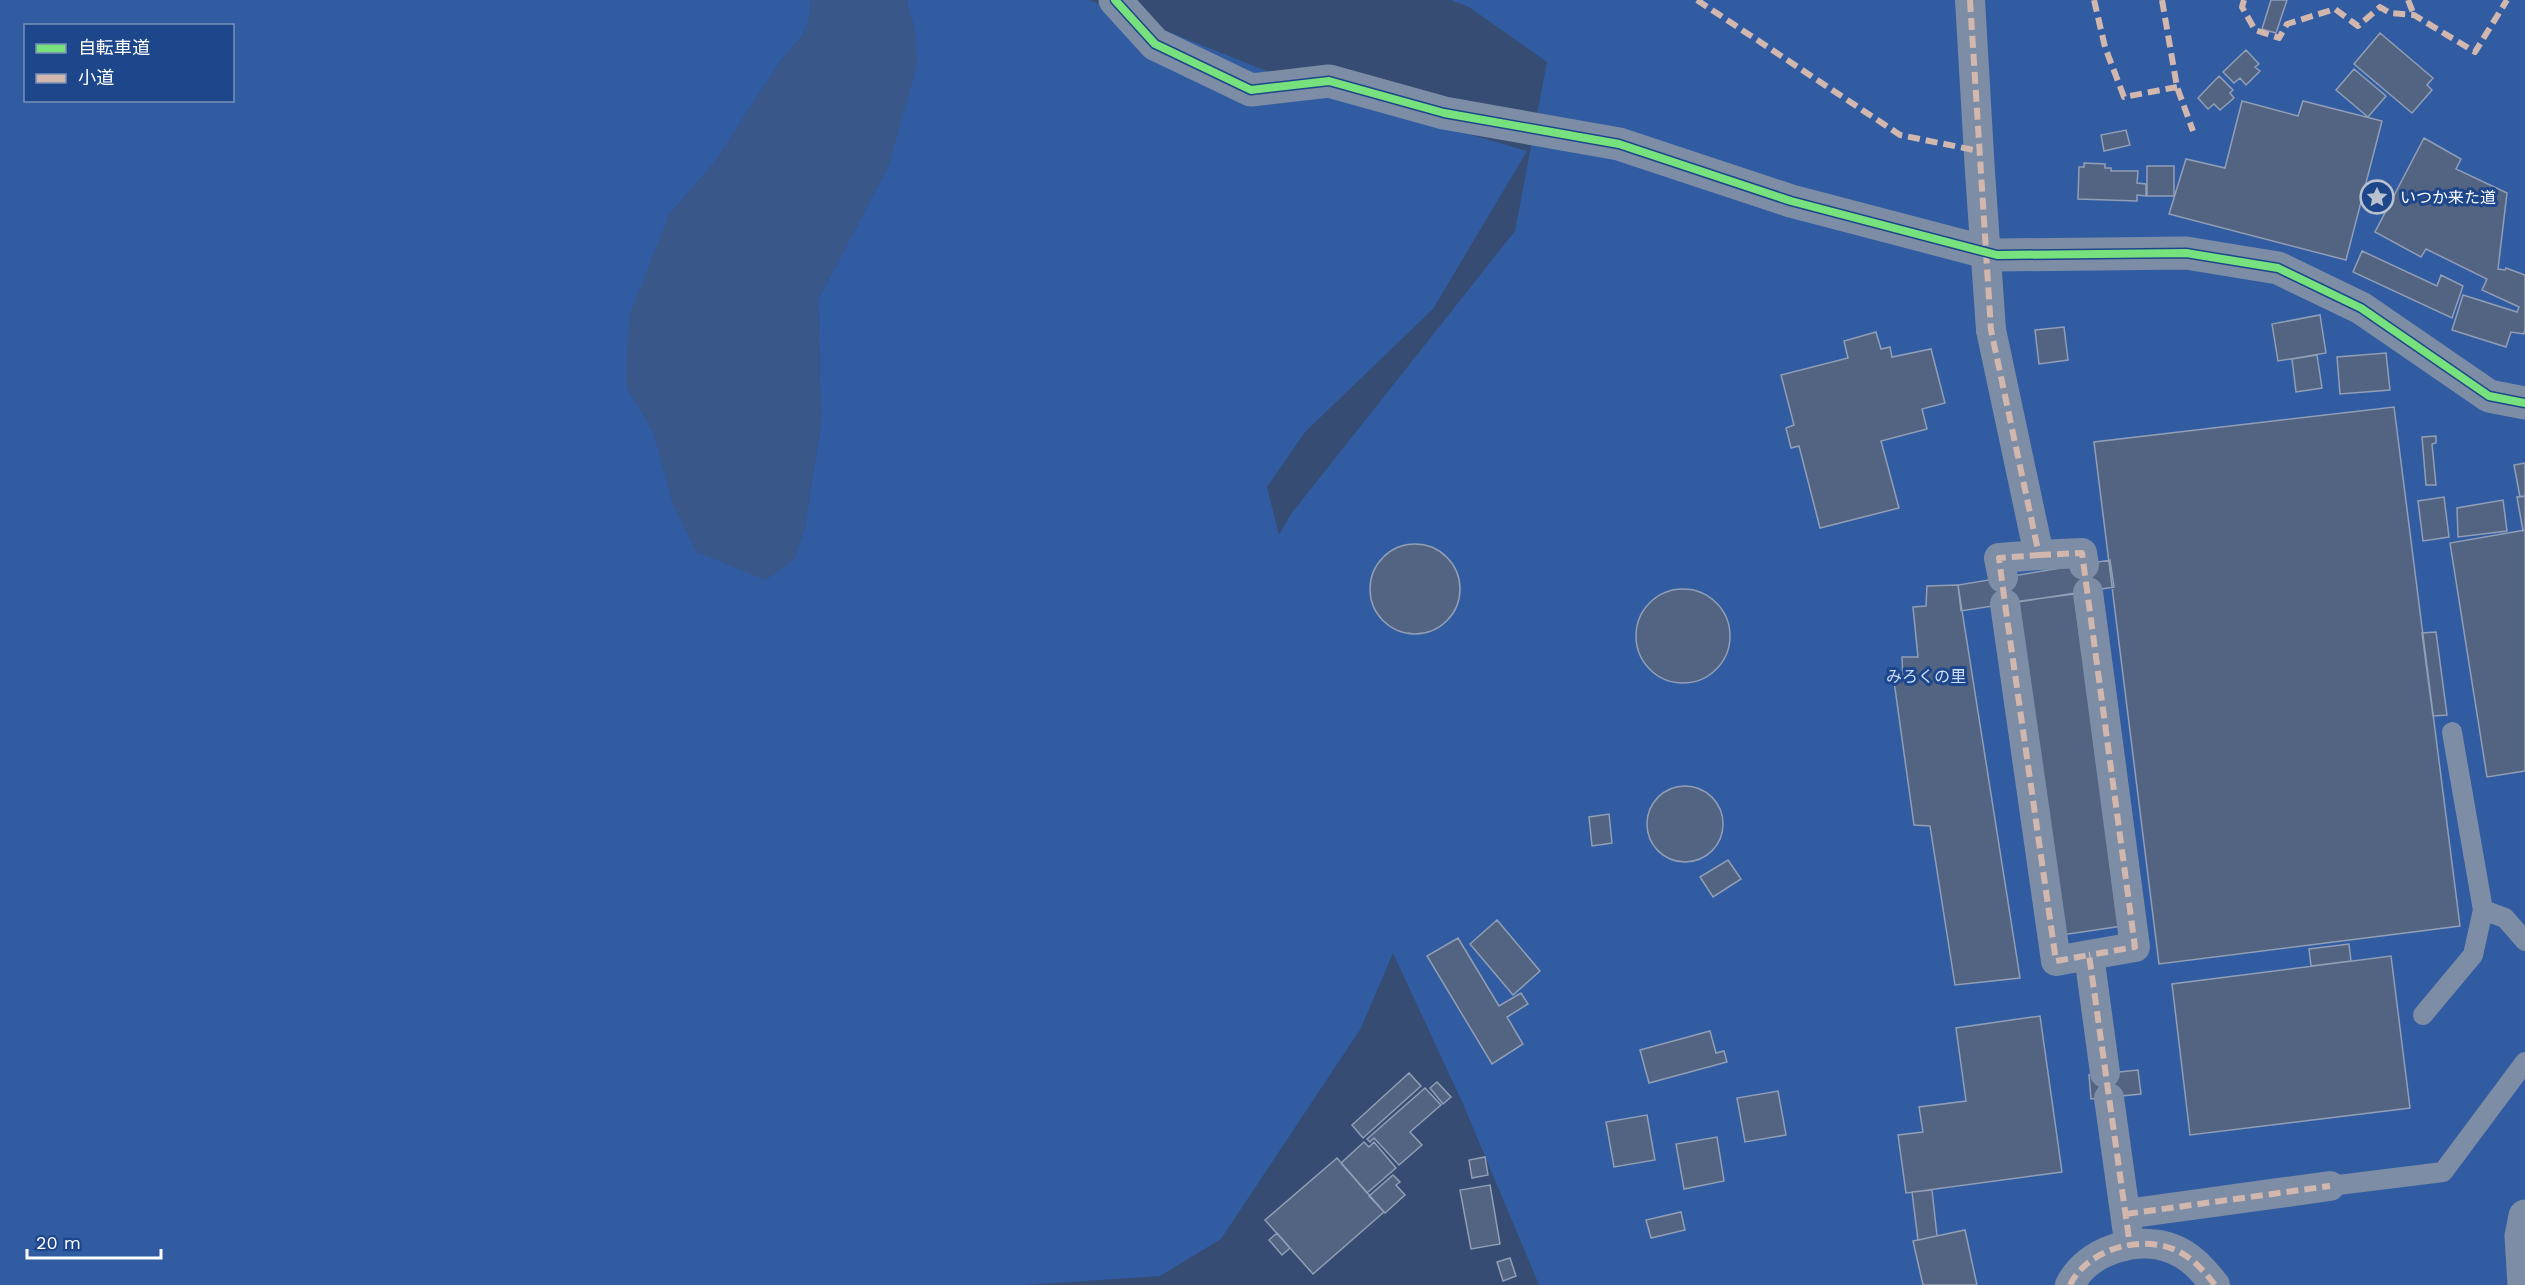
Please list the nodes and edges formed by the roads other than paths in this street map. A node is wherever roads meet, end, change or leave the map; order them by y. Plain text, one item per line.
1 (1115, 0) edge
2 (1970, 0) edge
3 (2525, 403) edge
4 (2039, 555) junction
5 (2452, 732) dead end
6 (2483, 910) junction
7 (2525, 941) edge
8 (2089, 955) junction
9 (2423, 1015) dead end
10 (2525, 1062) edge
11 (2330, 1186) joint
12 (2126, 1214) junction
13 (2525, 1216) edge
14 (2130, 1246) junction
15 (2070, 1285) edge
16 (2215, 1285) edge
17 (2524, 1285) edge

1 - 3 street
2 - 4 street, bridge
4 - 8 street
4 - 8 street
5 - 6 lane
6 - 7 lane
6 - 9 lane
8 - 12 street
10 - 11 lane
11 - 12 street
12 - 14 street
13 - 17 street
14 - 15 street
14 - 16 street

